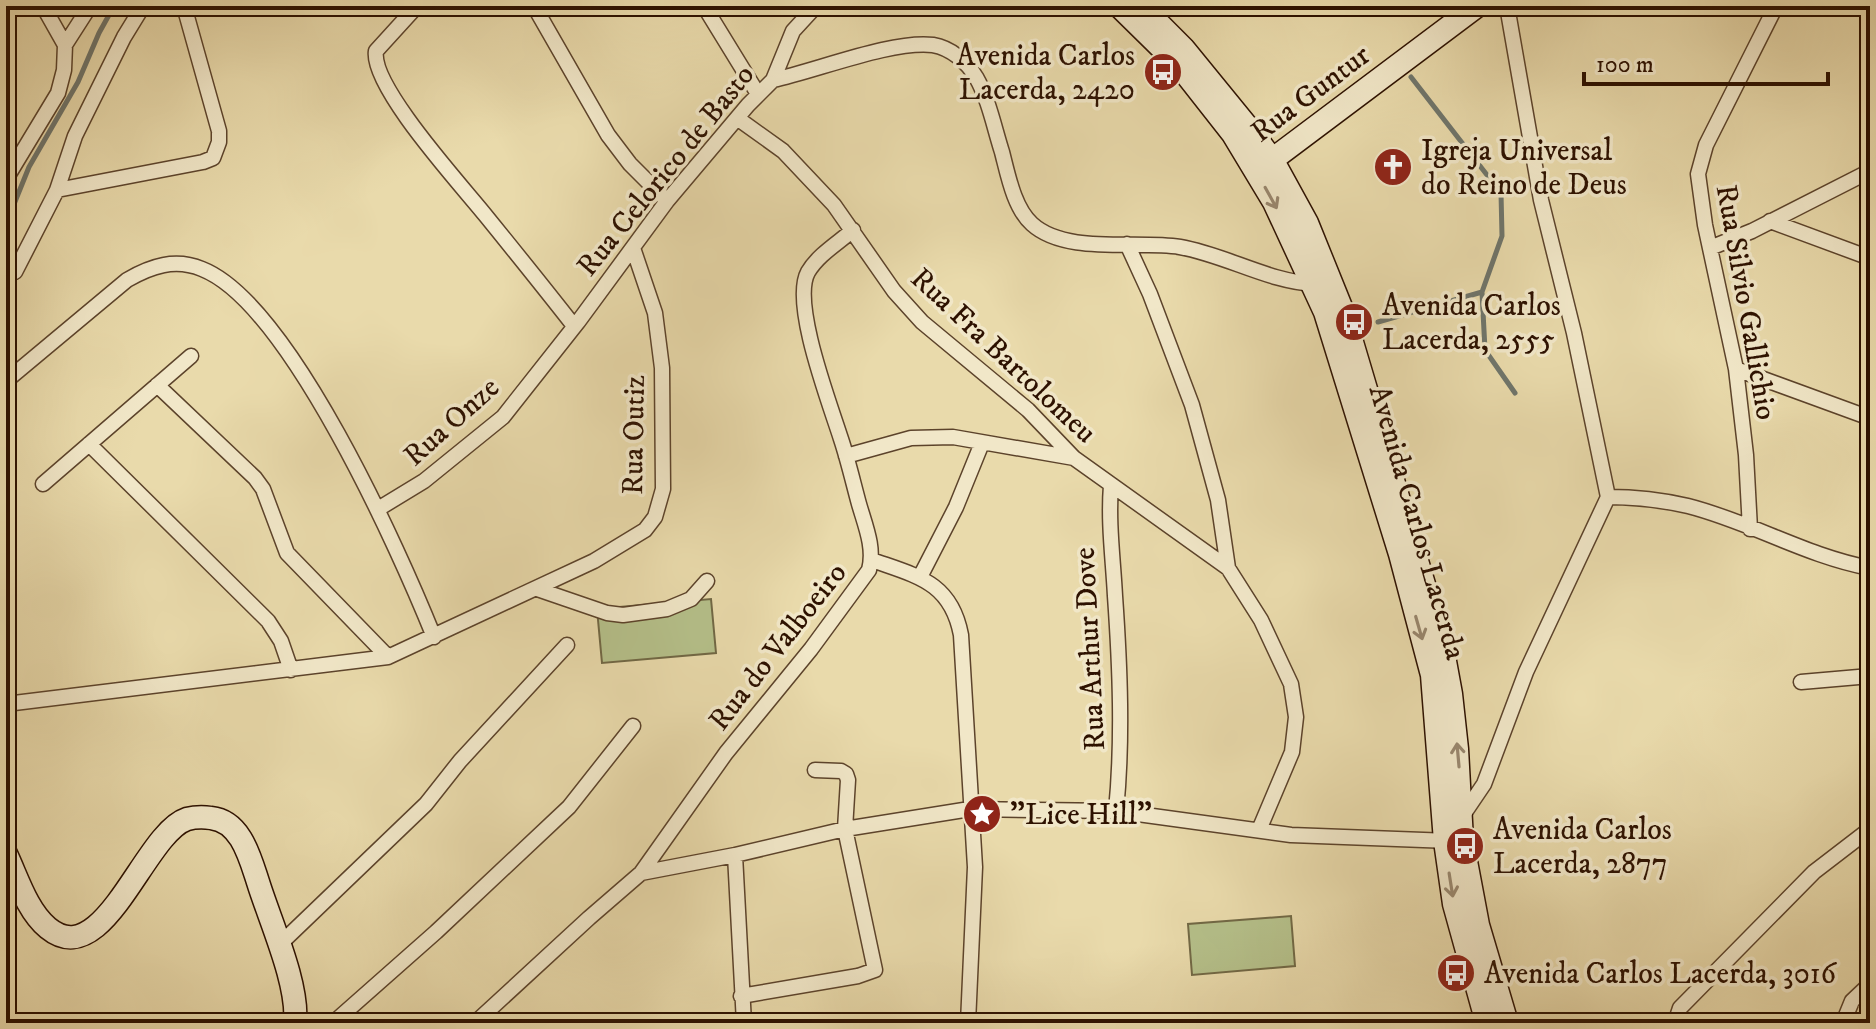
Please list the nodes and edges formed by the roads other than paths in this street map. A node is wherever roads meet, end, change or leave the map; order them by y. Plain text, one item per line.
1 (43, 6) edge
2 (90, 6) edge
3 (143, 6) edge
4 (184, 6) edge
5 (417, 6) edge
6 (534, 6) edge
7 (704, 6) edge
8 (1119, 6) edge
9 (1141, 6) edge
10 (1477, 6) edge
11 (1507, 6) edge
12 (1776, 6) edge
13 (811, 9) edge
14 (65, 45) junction
15 (773, 80) junction
16 (758, 94) junction
17 (737, 118) junction
18 (1265, 166) junction
19 (1870, 171) edge
20 (6, 179) edge
21 (57, 190) junction
22 (667, 201) junction
23 (1770, 221) junction
24 (853, 230) junction
25 (1127, 244) junction
26 (633, 248) junction
27 (1710, 248) junction
28 (1870, 258) edge
29 (15, 272) dead end
30 (1322, 283) junction
31 (576, 324) junction
32 (191, 356) dead end
33 (1736, 369) junction
34 (6, 381) edge
35 (157, 385) junction
36 (1870, 418) edge
37 (982, 443) junction
38 (89, 444) junction
39 (846, 456) junction
40 (1074, 458) junction
41 (43, 484) dead end
42 (1111, 485) junction
43 (1608, 497) junction
44 (378, 509) junction
45 (1750, 529) junction
46 (872, 560) junction
47 (1228, 568) junction
48 (1870, 568) edge
49 (920, 577) junction
50 (707, 581) dead end
51 (537, 589) junction
52 (434, 637) junction
53 (567, 645) dead end
54 (388, 657) junction
55 (291, 670) junction
56 (1870, 676) edge
57 (1801, 682) dead end
58 (6, 704) edge
59 (633, 726) dead end
60 (815, 770) dead end
61 (970, 809) junction
62 (1116, 811) junction
63 (845, 829) junction
64 (1870, 829) edge
65 (1259, 830) junction
66 (1453, 831) junction
67 (6, 854) edge
68 (735, 855) junction
69 (641, 873) junction
70 (278, 946) junction
71 (1870, 984) edge
72 (741, 996) junction
73 (295, 1023) edge
74 (333, 1023) edge
75 (475, 1023) edge
76 (744, 1023) edge
77 (968, 1023) edge
78 (1487, 1023) edge
79 (1507, 1023) edge
80 (1675, 1023) edge
81 (1843, 1023) edge

1 - 14 street
2 - 14 street
3 - 21 street
4 - 21 street
5 - 31 street
6 - 22 street
7 - 16 street
8 - 18 main road, Avenida Carlos Lacerda
9 - 18 main road, Avenida Carlos Lacerda
10 - 18 main road, Rua Guntur
11 - 43 street
12 - 27 street, Rua Silvio Gallichio
13 - 15 street, Rua Celorico de Basto
14 - 20 street
15 - 16 street, Rua Celorico de Basto
15 - 25 street
16 - 17 street, Rua Celorico de Basto
17 - 22 street, Rua Celorico de Basto
17 - 24 street, Rua Fra Bartolomeu
18 - 30 main road, Avenida Carlos Lacerda
19 - 23 street
21 - 29 street
22 - 26 street, Rua Celorico de Basto
23 - 27 street
23 - 28 street
24 - 39 street, Rua do Valboeiro
24 - 40 street, Rua Fra Bartolomeu
25 - 30 street
25 - 47 street
26 - 31 street, Rua Celorico de Basto
26 - 51 street, Rua Outiz
27 - 33 street, Rua Silvio Gallichio
30 - 66 main road, Avenida Carlos Lacerda
31 - 44 street, Rua Onze
32 - 35 street
33 - 36 street
33 - 45 street, Rua Silvio Gallichio
34 - 44 street
35 - 38 street
35 - 54 street
37 - 39 street
37 - 40 street
37 - 49 street
38 - 41 street
38 - 55 street
39 - 46 street, Rua do Valboeiro
40 - 42 street, Rua Fra Bartolomeu
42 - 47 street, Rua Fra Bartolomeu
42 - 62 street, Rua Arthur Dove
43 - 45 street
43 - 66 street
44 - 52 street
45 - 48 street
46 - 49 street
46 - 69 street, Rua do Valboeiro
47 - 65 street
49 - 61 street
50 - 51 street
51 - 52 street, Rua Outiz
52 - 54 street, Rua Outiz
53 - 70 street
54 - 55 street, Rua Outiz
55 - 58 street, Rua Outiz
56 - 57 street
59 - 74 street
60 - 63 street
61 - 62 street
61 - 63 street
61 - 77 street
62 - 65 street
63 - 68 street
63 - 72 street
64 - 80 street
65 - 66 street
66 -> 78 main road, Avenida Carlos Lacerda
66 - 79 main road, Avenida Carlos Lacerda
67 - 70 main road
68 - 69 street
68 - 72 street
69 - 75 street, Rua do Valboeiro
70 - 73 main road
71 - 81 street
72 - 76 street

